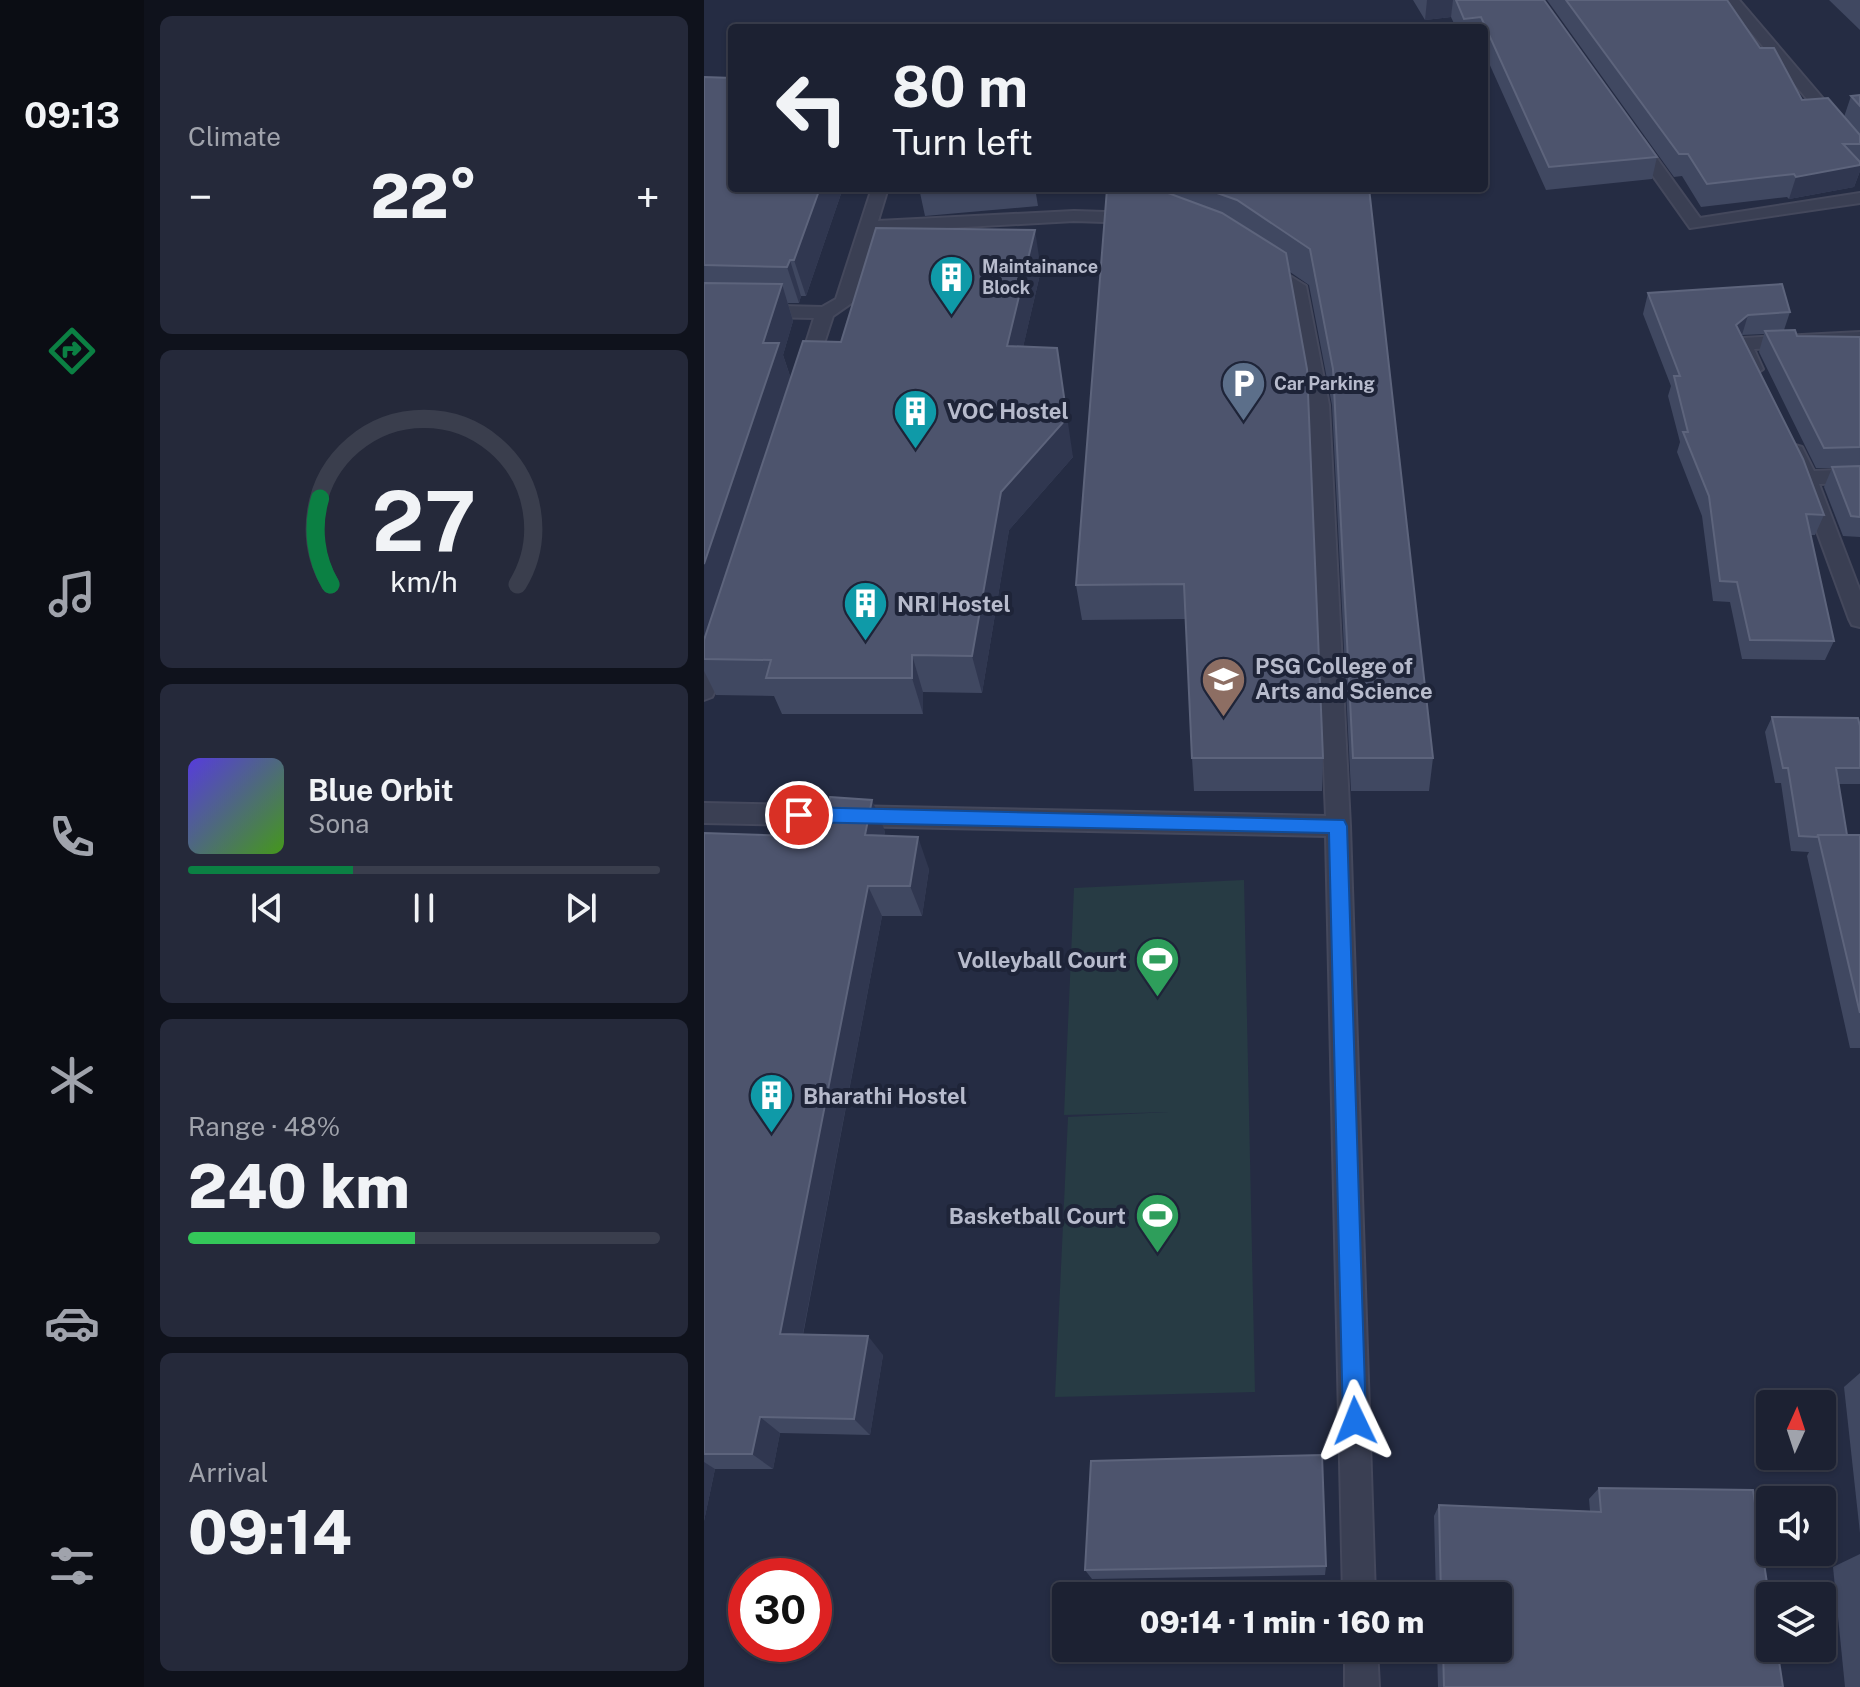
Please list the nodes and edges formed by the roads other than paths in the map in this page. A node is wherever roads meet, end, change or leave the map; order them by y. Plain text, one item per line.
1 (1731, 0) edge
2 (1625, 125) edge
3 (1860, 152) edge
4 (879, 192) edge
5 (1860, 198) edge
6 (1150, 218) edge
7 (868, 227) junction
8 (1244, 251) edge
9 (704, 310) edge
10 (825, 313) junction
11 (1860, 338) edge
12 (1762, 384) edge
13 (801, 388) edge
14 (1788, 438) edge
15 (1860, 476) edge
16 (1808, 478) junction
17 (1860, 619) edge
18 (723, 630) edge
19 (704, 691) edge
20 (704, 813) edge
21 (1338, 826) junction
22 (1359, 1582) edge
23 (1361, 1662) edge
24 (1362, 1687) edge

1 - 3 street
2 - 5 street
4 - 7 street
6 - 7 street
7 - 10 street
8 - 21 street
9 - 10 street
10 - 13 street
11 - 12 street
14 - 16 street
15 - 16 street
16 - 17 street
18 - 19 street
20 - 21 street
21 - 22 street
23 - 24 street

